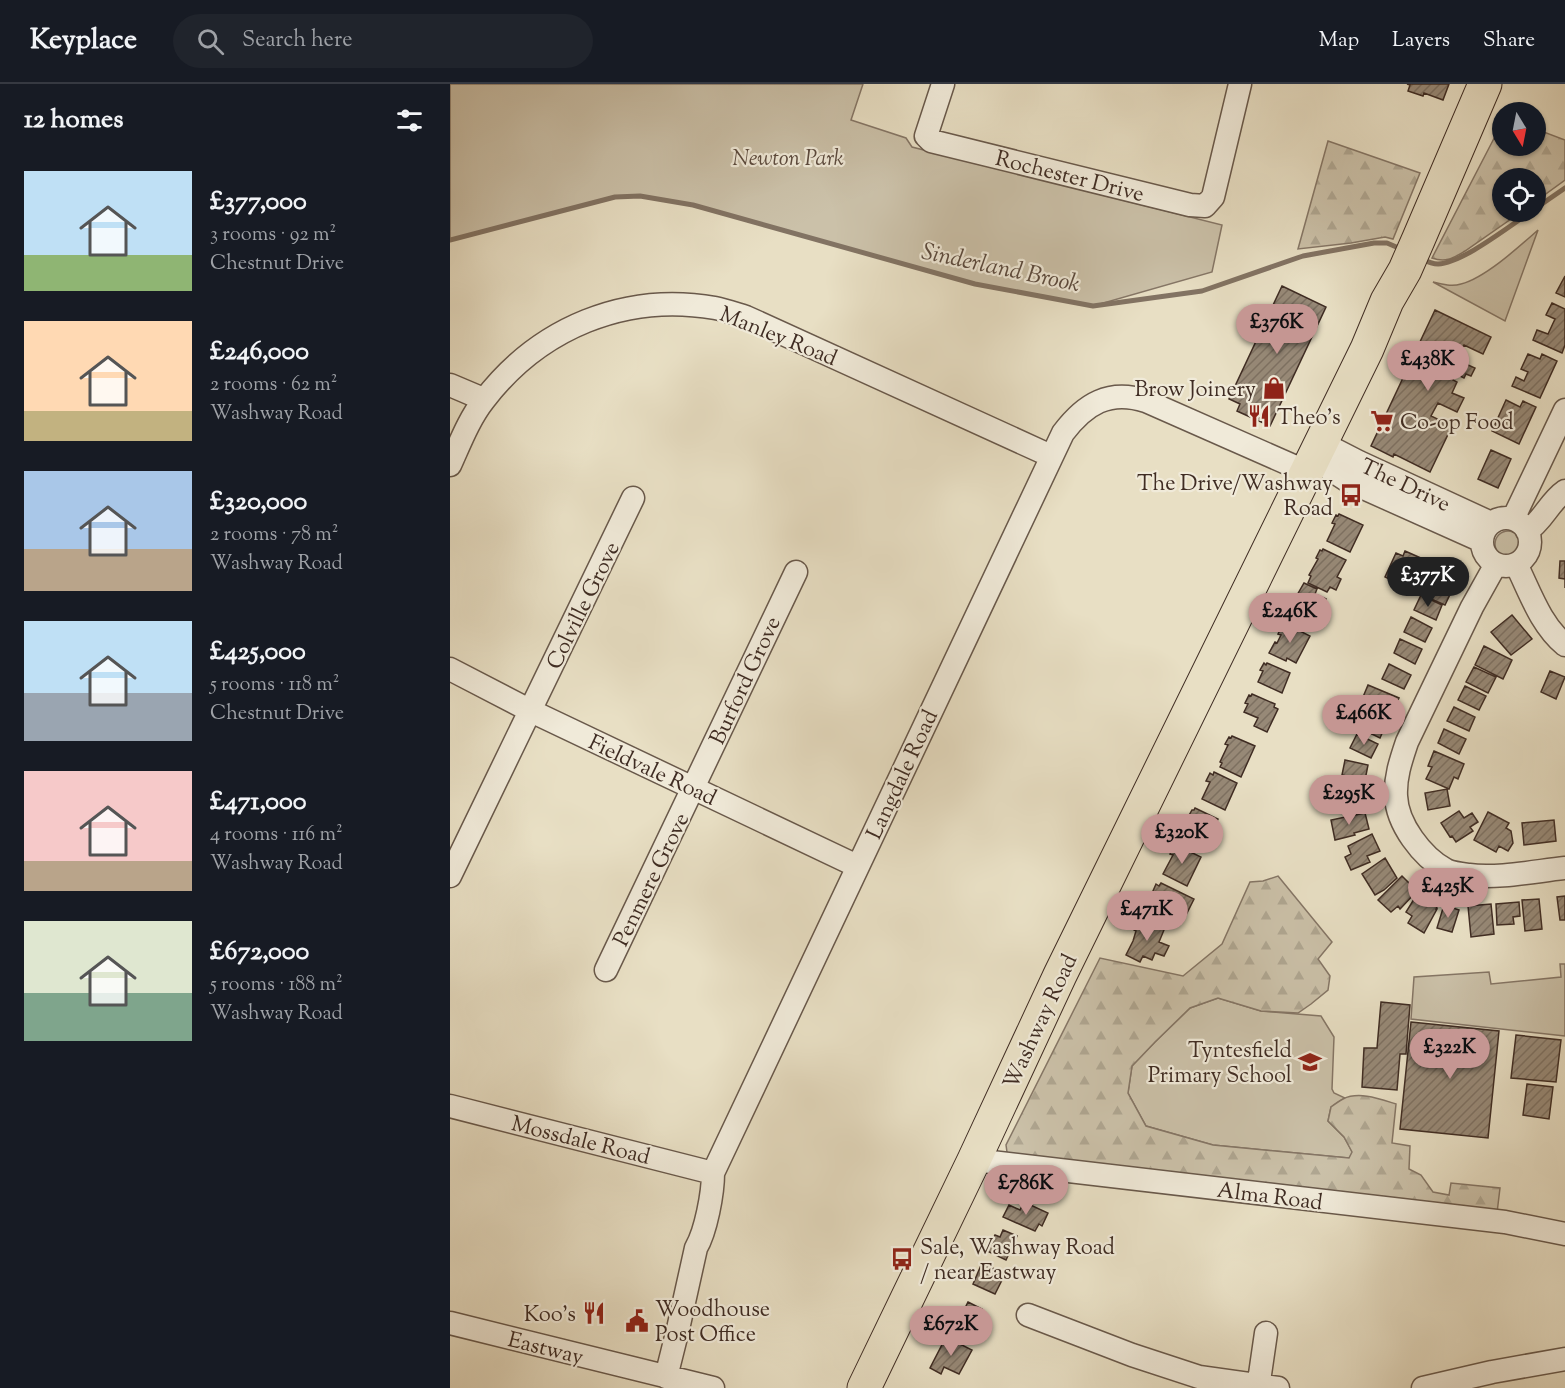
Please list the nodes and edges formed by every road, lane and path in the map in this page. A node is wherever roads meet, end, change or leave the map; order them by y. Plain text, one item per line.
1 (943, 84) edge
2 (1240, 84) edge
3 (1485, 84) edge
4 (450, 385) edge
5 (482, 402) junction
6 (1565, 410) edge
7 (1051, 456) junction
8 (450, 465) edge
9 (1309, 468) junction
10 (1348, 481) junction
11 (1565, 491) edge
12 (633, 498) dead end
13 (1503, 529) junction
14 (1506, 564) junction
15 (796, 572) dead end
16 (1565, 645) edge
17 (450, 669) edge
18 (531, 711) junction
19 (693, 788) junction
20 (857, 866) junction
21 (1565, 868) edge
22 (450, 876) edge
23 (606, 970) dead end
24 (450, 1106) edge
25 (974, 1160) junction
26 (713, 1173) junction
27 (1565, 1234) edge
28 (1028, 1315) dead end
29 (450, 1323) edge
30 (1266, 1333) dead end
31 (1565, 1359) edge
32 (666, 1377) junction
33 (1265, 1387) edge
34 (713, 1388) edge
35 (864, 1388) edge
36 (1423, 1388) edge

1 - 2 street, Rochester Drive
3 - 9 highway, Washway Road
4 - 5 street
5 - 7 street, Manley Road
5 - 8 street, Manley Road
6 - 13 street
7 - 9 street, Langdale Road
7 - 20 street, Langdale Road
9 - 10 street, The Drive
9 - 10 street, The Drive
9 - 13 street, The Drive
9 - 25 highway, Washway Road
10 - 13 street, The Drive
11 - 13 street
12 - 18 street, Colville Grove
13 - 14 street
13 - 14 street
14 - 16 street
14 - 21 street
15 - 19 street, Burford Grove
17 - 18 street, Fieldvale Road
18 - 19 street, Fieldvale Road
18 - 22 street, Colville Grove
19 - 20 street, Fieldvale Road
19 - 23 street, Penmere Grove
20 - 26 street, Langdale Road
24 - 26 street, Mossdale Road
25 - 27 street, Alma Road
25 - 35 highway, Washway Road
26 - 32 street, Langdale Road
28 - 33 street
29 - 32 street, Eastway
30 - 33 street
31 - 36 street
32 - 34 street, Eastway

